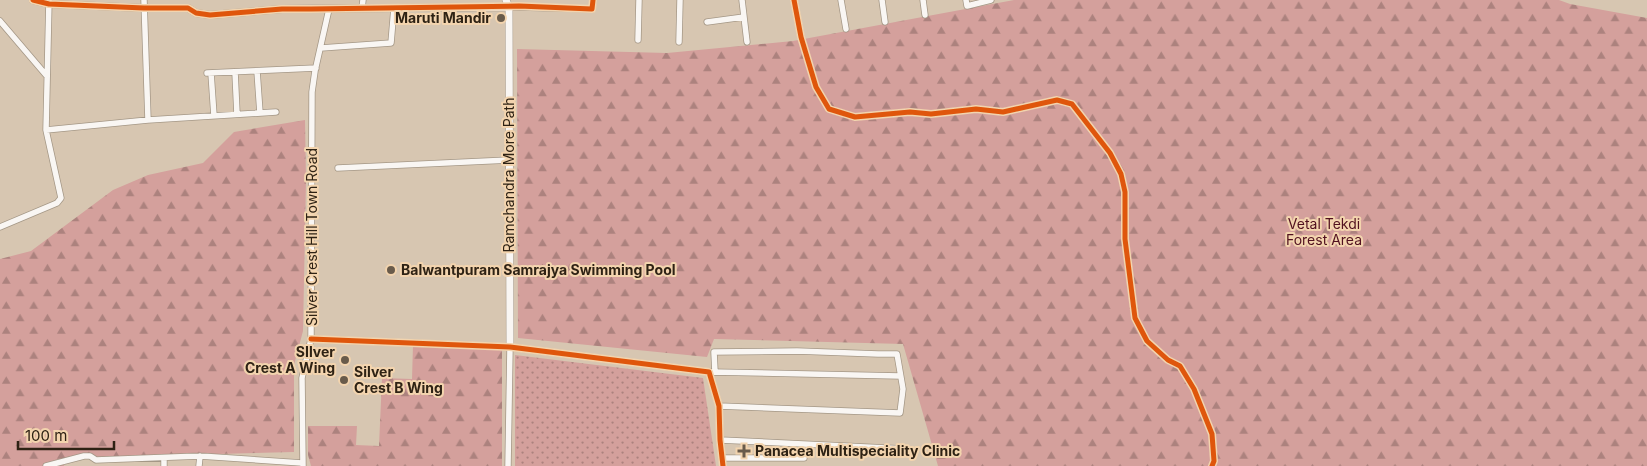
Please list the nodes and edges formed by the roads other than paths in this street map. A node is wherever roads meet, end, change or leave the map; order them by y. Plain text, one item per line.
1 (33, 0) edge
2 (363, 0) edge
3 (593, 0) edge
4 (639, 0) edge
5 (680, 0) edge
6 (742, 0) edge
7 (794, 0) edge
8 (841, 0) edge
9 (882, 0) edge
10 (923, 0) edge
11 (966, 0) edge
12 (991, 0) edge
13 (49, 2) edge
14 (104, 3) edge
15 (509, 3) edge
16 (144, 4) edge
17 (188, 4) edge
18 (425, 4) edge
19 (362, 8) junction
20 (394, 8) junction
21 (329, 9) junction
22 (925, 14) dead end
23 (744, 17) junction
24 (0, 21) edge
25 (707, 22) dead end
26 (885, 22) dead end
27 (846, 29) dead end
28 (638, 40) dead end
29 (679, 42) dead end
30 (747, 42) dead end
31 (321, 48) junction
32 (316, 68) junction
33 (257, 71) junction
34 (235, 72) junction
35 (46, 74) junction
36 (276, 112) dead end
37 (260, 113) junction
38 (237, 114) junction
39 (214, 116) junction
40 (148, 120) junction
41 (46, 130) junction
42 (509, 160) junction
43 (338, 168) dead end
44 (0, 227) edge
45 (311, 339) junction
46 (510, 347) junction
47 (712, 372) junction
48 (900, 376) junction
49 (719, 406) junction
50 (720, 440) junction
51 (907, 449) dead end
52 (200, 456) junction
53 (164, 458) junction
54 (722, 458) junction
55 (804, 458) dead end
56 (96, 463) edge
57 (302, 464) edge
58 (46, 466) edge
59 (164, 466) edge
60 (200, 466) edge
61 (508, 466) edge
62 (722, 466) edge
63 (1212, 466) edge

1 - 13 street
2 - 19 street
3 - 15 street
4 - 28 street
5 - 29 street
6 - 23 street
7 - 63 street
8 - 27 street
9 - 26 street
10 - 22 street
11 - 12 street
13 - 14 street
13 - 35 street
14 - 16 street
15 - 18 street
15 - 42 street, Ramchandra More Path
16 - 17 street
16 - 40 street
17 - 21 street
18 - 20 street
19 - 20 street
19 - 21 street
20 - 31 street
21 - 31 street, Silver Crest Hill Town Road
23 - 25 street
23 - 30 street
24 - 35 street
31 - 32 street, Silver Crest Hill Town Road
32 - 33 street
32 - 45 street, Silver Crest Hill Town Road
33 - 34 street
33 - 37 street
34 - 38 street
34 - 39 street
35 - 41 street
36 - 37 street
37 - 38 street
38 - 39 street
39 - 40 street
40 - 41 street
41 - 44 street
42 - 43 street
42 - 46 street, Ramchandra More Path
45 - 46 street
45 - 57 street, Silver Crest Hill Town Road
46 - 47 street
46 - 61 street
47 - 48 street
47 - 48 street
47 - 49 street
48 - 49 street
49 - 50 street
50 - 51 street
50 - 54 street
52 - 53 street
52 - 57 street
52 - 60 street
53 - 56 street
53 - 59 street
54 - 55 street
54 - 62 street
56 - 58 street

